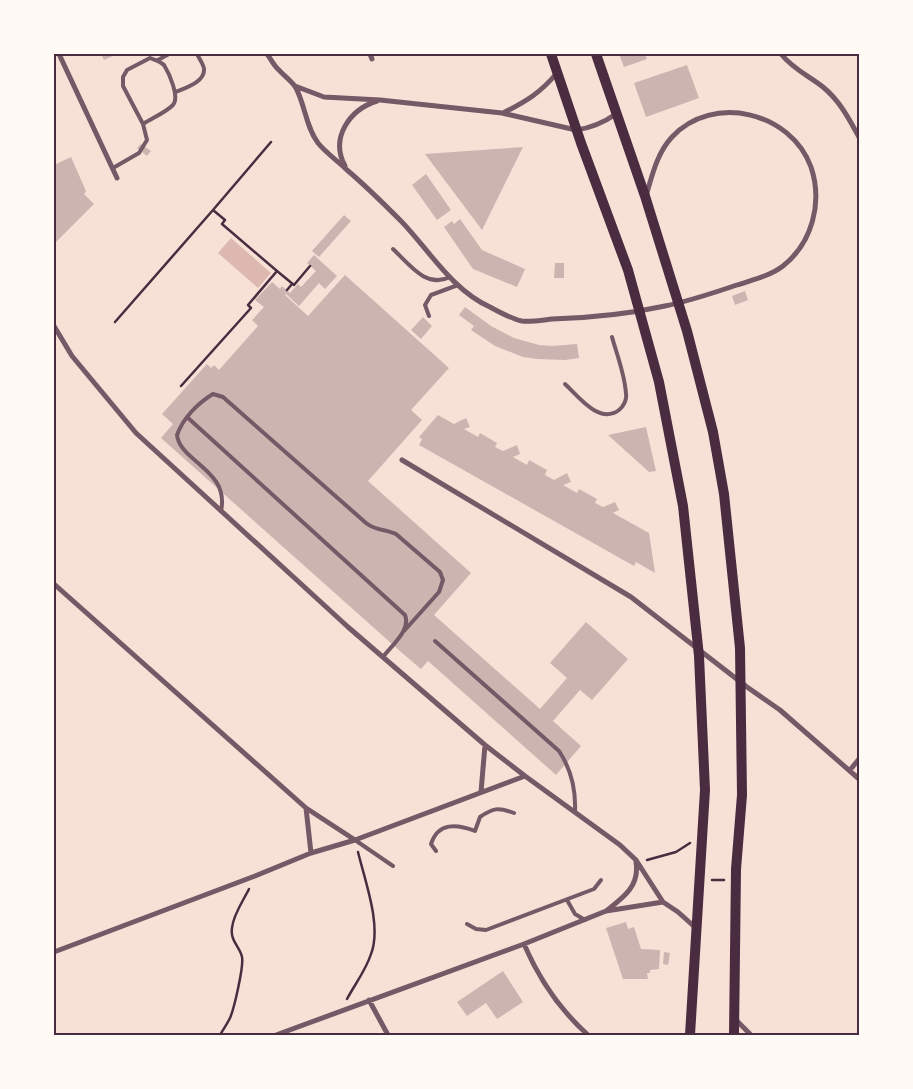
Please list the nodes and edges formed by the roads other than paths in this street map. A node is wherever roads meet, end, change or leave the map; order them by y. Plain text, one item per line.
1 (59, 54) edge
2 (169, 54) edge
3 (197, 54) edge
4 (268, 54) edge
5 (551, 54) edge
6 (596, 54) edge
7 (781, 54) edge
8 (158, 60) junction
9 (557, 73) junction
10 (295, 86) junction
11 (176, 92) junction
12 (380, 100) junction
13 (502, 113) junction
14 (616, 114) junction
15 (143, 124) junction
16 (576, 130) junction
17 (859, 137) edge
18 (113, 168) junction
19 (350, 173) junction
20 (117, 178) dead end
21 (646, 196) junction
22 (393, 248) dead end
23 (450, 277) junction
24 (458, 285) junction
25 (429, 316) dead end
26 (54, 326) edge
27 (612, 337) dead end
28 (565, 384) dead end
29 (186, 417) junction
30 (402, 460) dead end
31 (222, 511) junction
32 (54, 584) edge
33 (404, 631) junction
34 (435, 641) dead end
35 (383, 657) junction
36 (485, 745) junction
37 (859, 759) edge
38 (850, 770) junction
39 (524, 776) junction
40 (859, 779) edge
41 (481, 792) junction
42 (306, 808) junction
43 (575, 812) junction
44 (514, 813) dead end
45 (355, 840) junction
46 (436, 851) dead end
47 (311, 853) junction
48 (636, 860) junction
49 (393, 866) dead end
50 (601, 880) dead end
51 (567, 900) junction
52 (663, 902) junction
53 (606, 911) junction
54 (584, 920) junction
55 (467, 924) dead end
56 (698, 929) junction
57 (524, 944) junction
58 (54, 952) edge
59 (370, 1000) junction
60 (735, 1019) junction
61 (276, 1035) edge
62 (388, 1035) edge
63 (588, 1035) edge
64 (690, 1035) edge
65 (734, 1035) edge
66 (751, 1035) edge

1 - 18 street
2 - 8 lane
3 - 11 lane
4 - 10 street
5 - 9 main road
6 - 14 main road
7 - 17 street
8 - 11 lane
8 - 15 lane
9 - 13 street
9 - 16 main road
10 - 12 street
10 - 19 street
11 - 15 lane
12 - 13 street
12 - 19 street
13 - 16 street
14 - 16 street
14 - 21 main road
15 - 18 lane
16 - 56 main road
18 - 20 street
19 - 23 street
21 - 24 street
21 - 60 main road
22 - 23 lane
23 - 24 street
24 - 25 lane
26 - 31 street
27 - 28 lane
29 - 31 lane
29 - 33 lane
29 - 33 lane
30 - 38 street
31 - 35 street
32 - 42 street
33 - 35 lane
34 - 43 lane
35 - 36 street
36 - 39 street
36 - 41 street
37 - 38 street
38 - 40 street
39 - 41 street
39 - 43 street
41 - 45 street
42 - 45 street
42 - 47 street
43 - 48 street
44 - 46 lane
45 - 47 street
45 - 49 lane
47 - 58 street
48 - 52 street
48 - 53 street
50 - 51 lane
51 - 54 lane
51 - 55 lane
52 - 53 street
52 - 56 street
53 - 54 street
54 - 57 street
56 - 64 main road
57 - 59 street
57 - 63 street
59 - 61 street
59 - 62 street
60 - 65 main road
60 - 66 street

